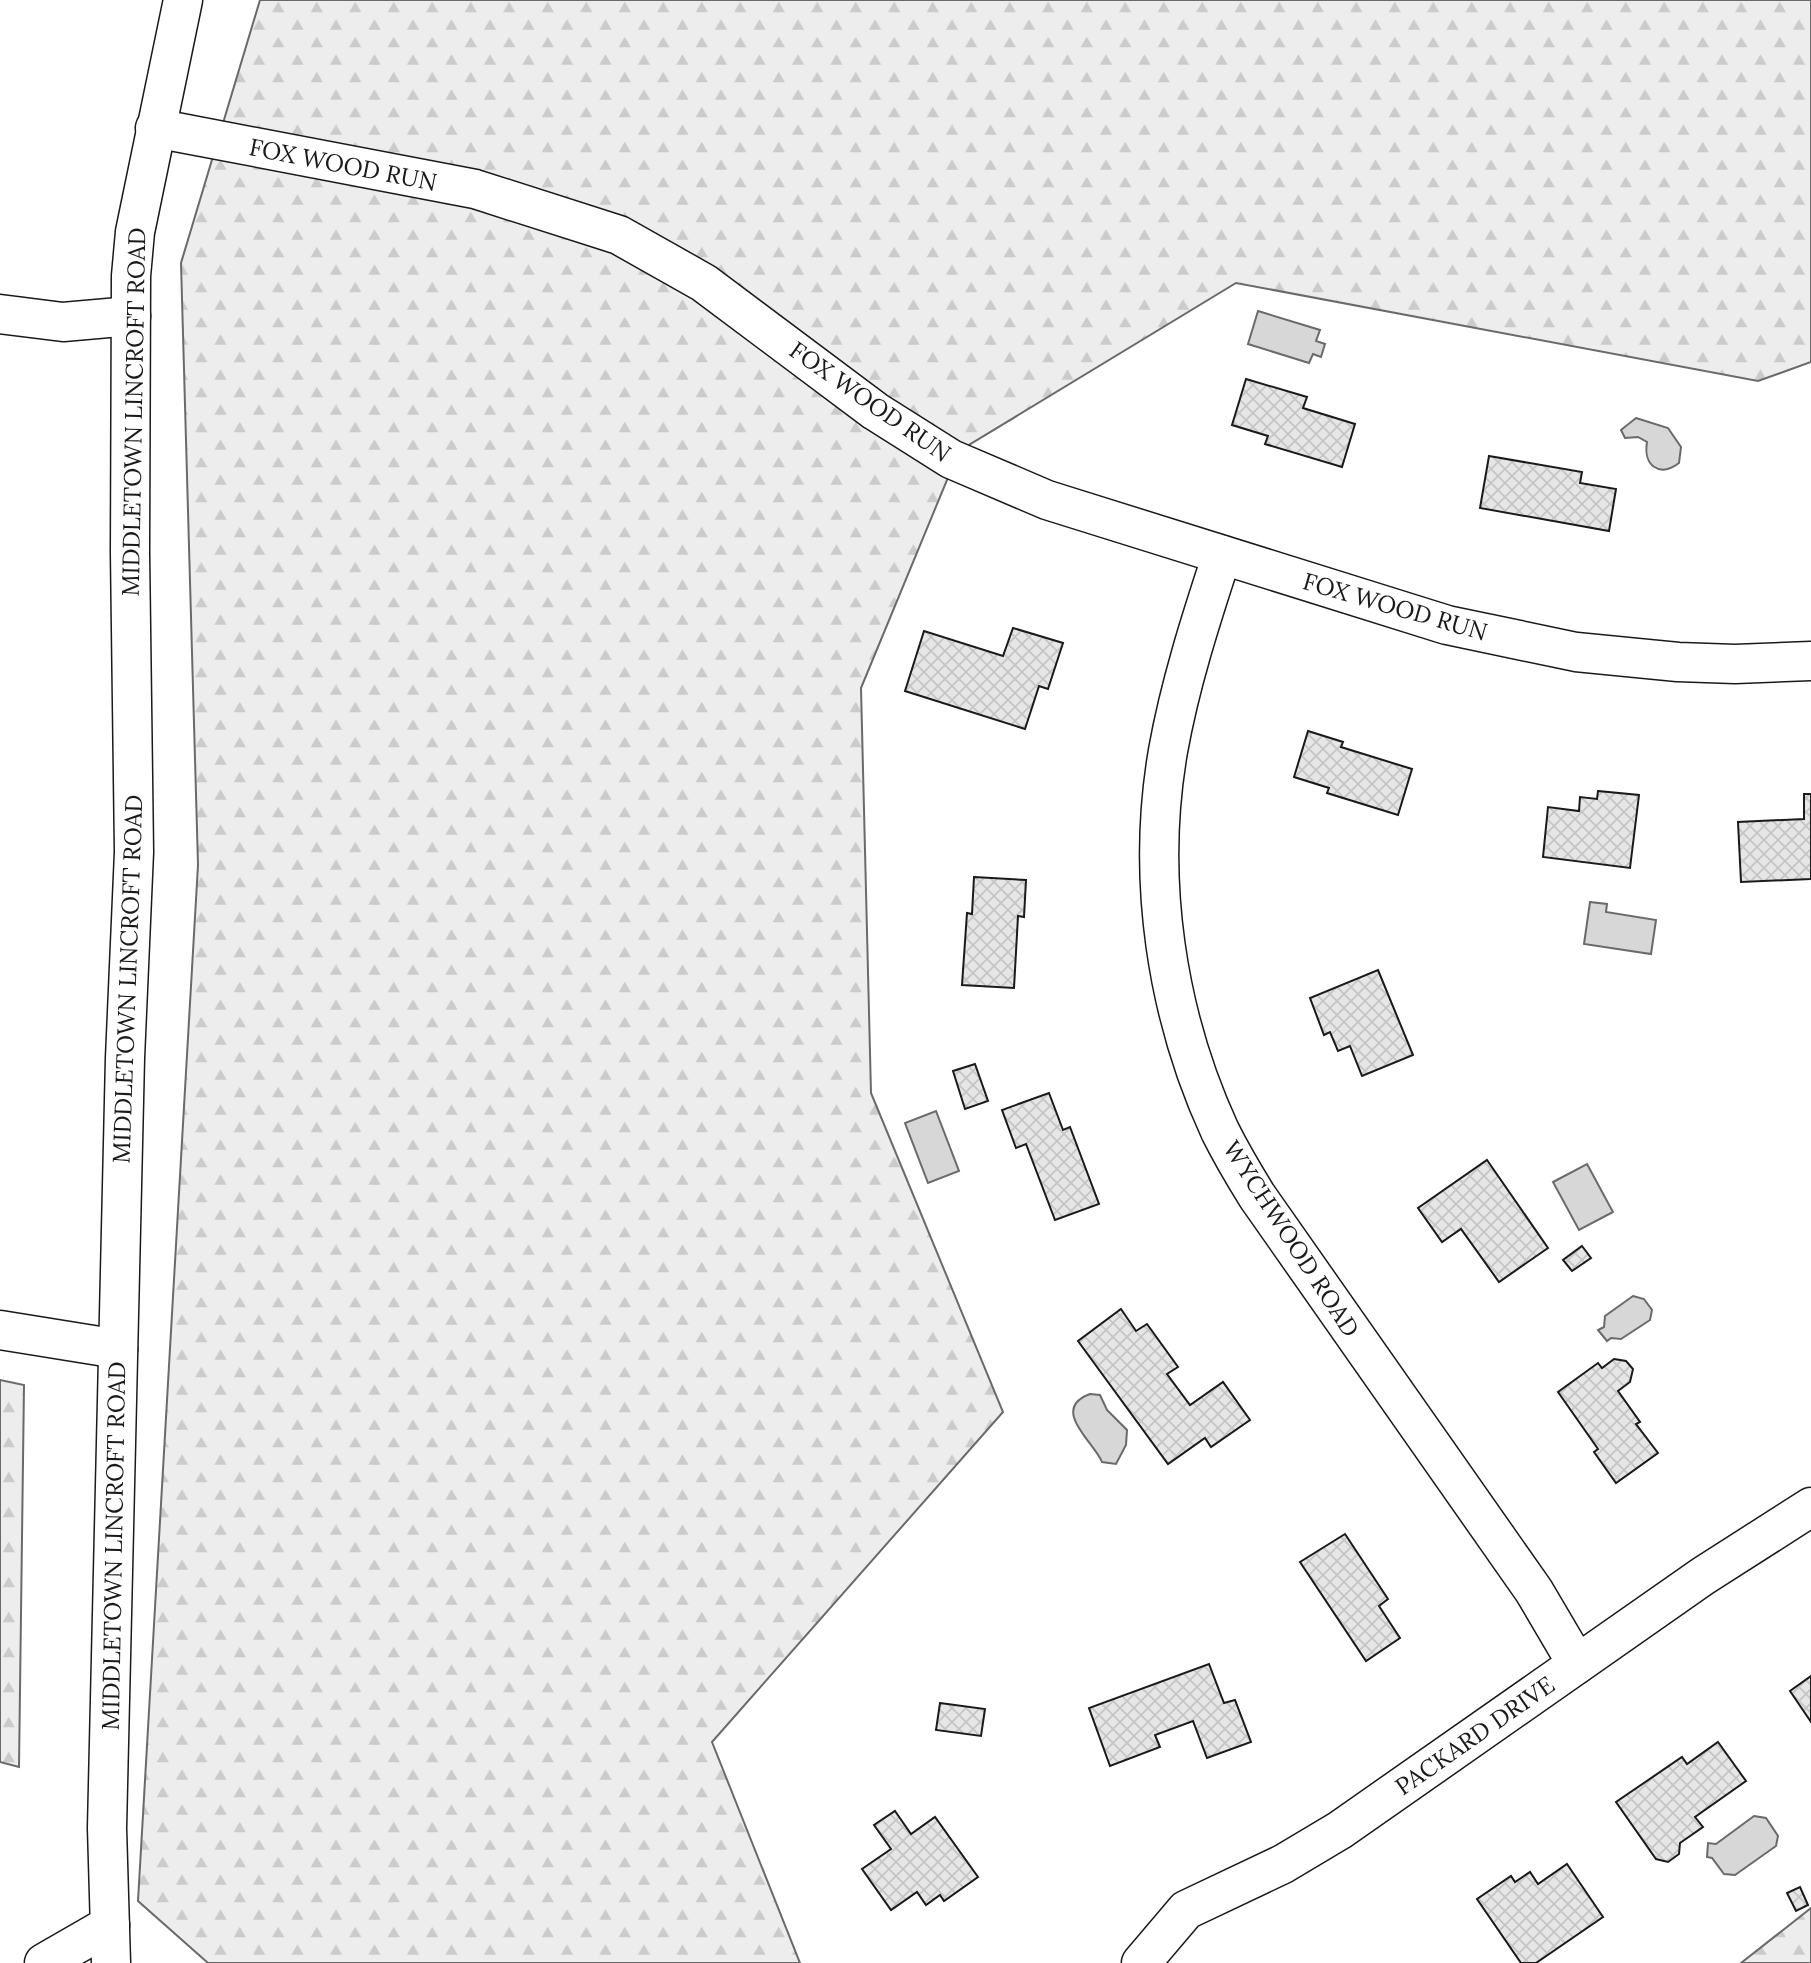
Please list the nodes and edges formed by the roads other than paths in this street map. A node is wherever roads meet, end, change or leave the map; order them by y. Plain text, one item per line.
1 (183, 0) edge
2 (155, 128) junction
3 (0, 314) edge
4 (131, 316) junction
5 (1222, 555) junction
6 (1811, 661) edge
7 (0, 1330) edge
8 (118, 1349) junction
9 (1811, 1507) edge
10 (1577, 1664) junction
11 (110, 1925) junction
12 (44, 1963) edge
13 (111, 1963) edge
14 (1141, 1963) edge

1 - 2 street, MIDDLETOWN LINCROFT ROAD
2 - 4 street, MIDDLETOWN LINCROFT ROAD
2 - 5 street, FOX WOOD RUN
3 - 4 street
4 - 8 street, MIDDLETOWN LINCROFT ROAD
5 - 6 street, FOX WOOD RUN
5 - 10 street, WYCHWOOD ROAD
7 - 8 street
8 - 11 street, MIDDLETOWN LINCROFT ROAD
9 - 10 street, PACKARD DRIVE
10 - 14 street, PACKARD DRIVE
11 - 12 street
11 - 13 street, MIDDLETOWN LINCROFT ROAD

